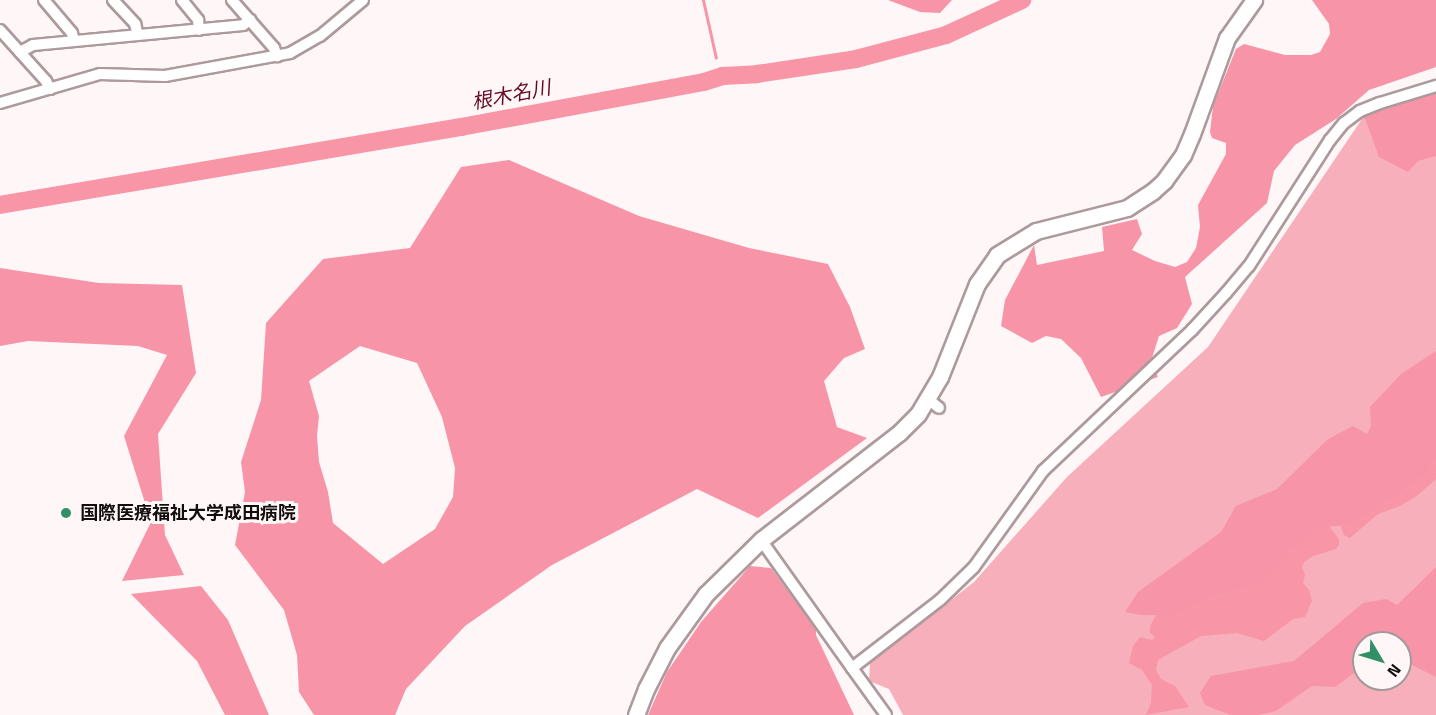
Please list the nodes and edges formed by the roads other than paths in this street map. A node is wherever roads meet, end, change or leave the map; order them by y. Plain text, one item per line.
1 (44, 0) edge
2 (113, 0) edge
3 (182, 0) edge
4 (232, 0) edge
5 (363, 0) edge
6 (1254, 0) edge
7 (250, 20) junction
8 (0, 30) edge
9 (199, 30) junction
10 (138, 35) junction
11 (74, 41) junction
12 (20, 52) junction
13 (277, 56) junction
14 (1436, 86) edge
15 (50, 89) junction
16 (0, 103) edge
17 (761, 540) junction
18 (852, 668) junction
19 (636, 715) edge
20 (886, 715) edge

1 - 11 street
2 - 10 street
3 - 9 street
4 - 7 street
5 - 13 street
6 - 17 street
7 - 9 street
7 - 13 street
8 - 12 street
9 - 10 street
10 - 11 street
11 - 12 street
12 - 15 street
13 - 15 street
14 - 18 street
15 - 16 street
17 - 18 street
17 - 19 street
18 - 20 street

